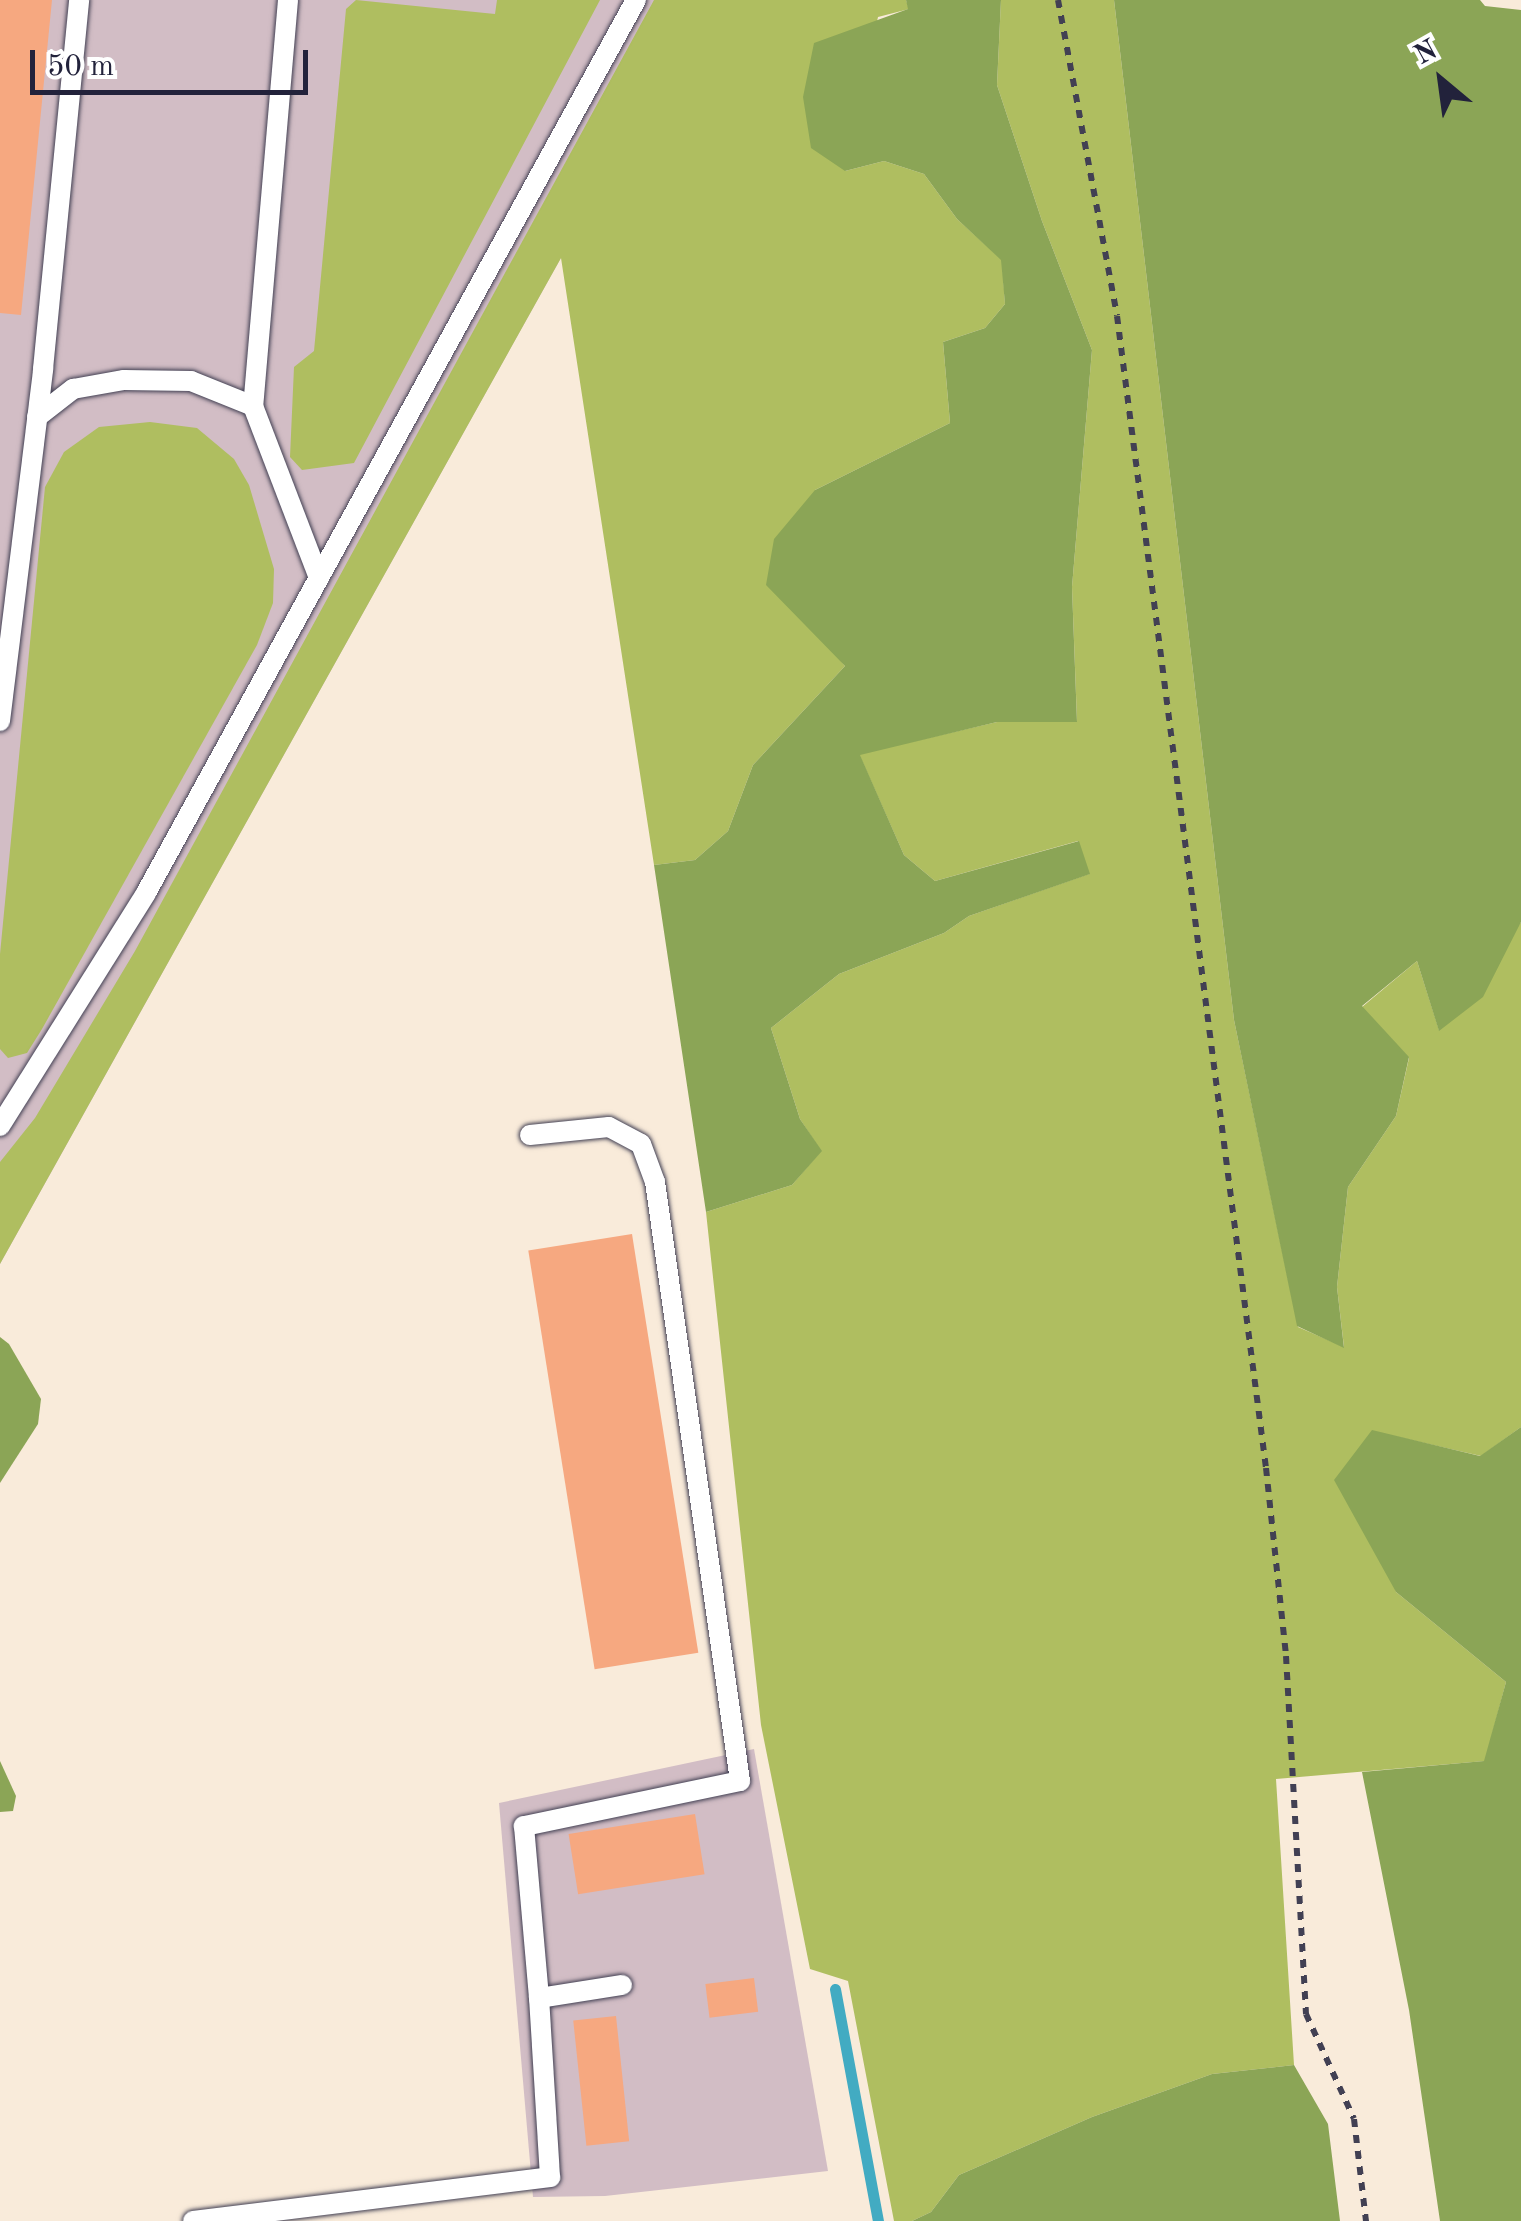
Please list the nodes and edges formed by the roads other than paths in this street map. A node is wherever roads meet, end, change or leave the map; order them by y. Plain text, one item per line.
1 (79, 0) edge
2 (288, 0) edge
3 (636, 0) edge
4 (253, 406) junction
5 (37, 417) junction
6 (319, 578) junction
7 (0, 721) edge
8 (4, 1113) edge
9 (530, 1135) dead end
10 (622, 1985) dead end
11 (538, 1998) junction
12 (193, 2221) edge

1 - 5 lane
2 - 4 lane
3 - 6 lane
4 - 5 lane
4 - 6 lane
5 - 7 lane
6 - 8 lane
9 - 11 lane
10 - 11 lane
11 - 12 lane

